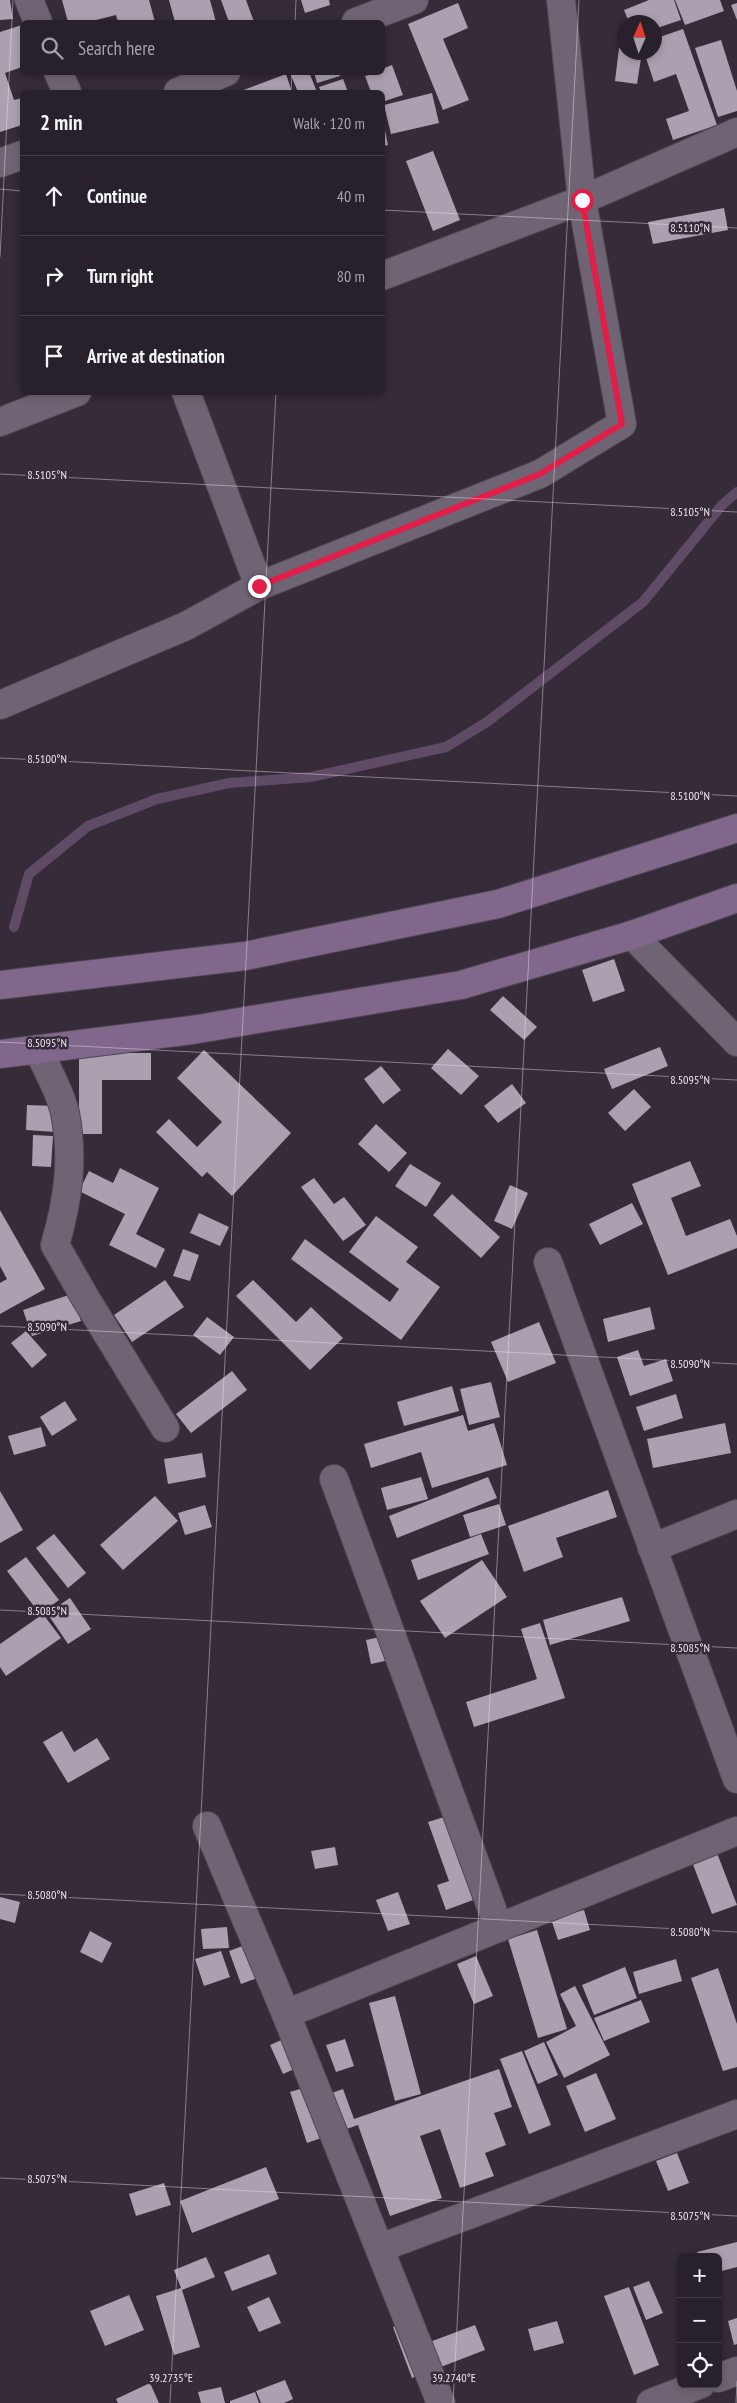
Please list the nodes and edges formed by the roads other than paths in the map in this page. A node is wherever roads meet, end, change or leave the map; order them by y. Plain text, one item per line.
1 (29, 0) edge
2 (414, 0) edge
3 (561, 0) edge
4 (37, 20) edge
5 (361, 20) edge
6 (59, 75) edge
7 (219, 75) edge
8 (65, 90) edge
9 (183, 90) edge
10 (737, 132) edge
11 (20, 156) edge
12 (0, 163) edge
13 (582, 200) junction
14 (385, 275) edge
15 (69, 395) edge
16 (187, 395) edge
17 (0, 422) edge
18 (259, 586) junction
19 (0, 705) edge
20 (737, 828) edge
21 (737, 898) edge
22 (632, 935) junction
23 (0, 985) edge
24 (735, 1039) edge
25 (38, 1049) junction
26 (0, 1054) edge
27 (548, 1262) dead end
28 (165, 1428) dead end
29 (334, 1479) dead end
30 (737, 1514) edge
31 (652, 1548) junction
32 (737, 1779) edge
33 (207, 1826) dead end
34 (737, 1831) edge
35 (499, 1928) junction
36 (286, 2014) junction
37 (737, 2114) edge
38 (380, 2248) junction
39 (737, 2371) edge
40 (722, 2377) edge
41 (690, 2388) edge
42 (441, 2403) edge
43 (651, 2403) edge

1 - 4 street
2 - 5 street
3 - 13 street
6 - 8 street
7 - 9 street
10 - 13 street
11 - 12 street
13 - 14 street
13 - 18 street
15 - 17 street
16 - 18 street
18 - 19 street
20 - 23 main road
21 - 22 main road
22 - 24 street
22 - 25 main road
25 - 26 main road
25 - 28 street
27 - 31 street
29 - 35 street
30 - 31 street
31 - 32 street
33 - 36 street
34 - 35 street
35 - 36 street
36 - 38 street
37 - 38 street
38 - 42 street
39 - 40 street
41 - 43 street

